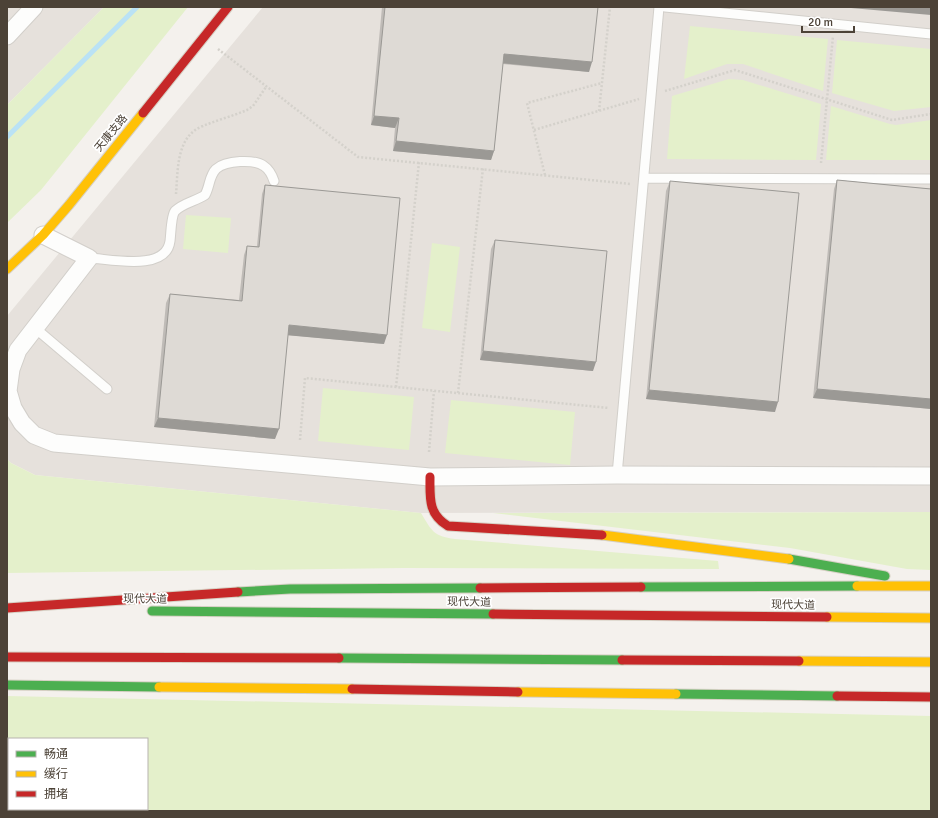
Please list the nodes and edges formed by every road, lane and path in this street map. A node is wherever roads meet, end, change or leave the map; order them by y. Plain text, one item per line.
1 (34, 7) edge
2 (228, 7) edge
3 (610, 7) edge
4 (659, 7) edge
5 (665, 7) edge
6 (931, 34) edge
7 (7, 36) edge
8 (833, 36) dead end
9 (218, 49) dead end
10 (602, 83) junction
11 (266, 87) junction
12 (665, 91) dead end
13 (639, 99) dead end
14 (827, 99) junction
15 (599, 111) junction
16 (931, 114) edge
17 (534, 130) junction
18 (419, 162) junction
19 (821, 163) dead end
20 (483, 168) junction
21 (545, 175) junction
22 (644, 178) junction
23 (931, 179) edge
24 (274, 181) dead end
25 (631, 184) dead end
26 (173, 214) junction
27 (43, 235) junction
28 (89, 258) junction
29 (7, 269) edge
30 (35, 328) junction
31 (396, 387) junction
32 (107, 389) dead end
33 (434, 391) junction
34 (458, 393) junction
35 (609, 408) dead end
36 (300, 440) dead end
37 (428, 452) dead end
38 (617, 475) junction
39 (931, 476) edge
40 (430, 477) junction
41 (931, 585) edge
42 (7, 609) edge
43 (103, 611) dead end
44 (142, 611) dead end
45 (931, 618) edge
46 (7, 657) edge
47 (931, 662) edge
48 (7, 685) edge
49 (931, 698) edge

1 - 7 street
2 - 27 main road, 天康支路
3 - 10 path
4 - 22 lane
5 - 6 lane
8 - 14 path
9 - 11 path
10 - 15 path
10 - 17 path
11 - 18 path
11 - 26 path
12 - 14 path
13 - 15 path
14 - 16 path
14 - 19 path
15 - 17 path
17 - 21 path
18 - 20 path
18 - 31 path
20 - 21 path
20 - 34 path
21 - 25 path
22 - 23 lane
22 - 38 lane
24 - 26 lane
26 - 28 lane
27 - 28 street
27 - 29 main road, 天康支路
28 - 30 street
30 - 32 lane
30 - 40 street
31 - 33 path
31 - 36 path
33 - 34 path
33 - 37 path
34 - 35 path
38 - 39 street
38 - 40 street
40 - 41 main road
41 - 42 main road
42 - 43 main road
44 - 45 main road, 现代大道
46 - 47 main road
48 - 49 main road

